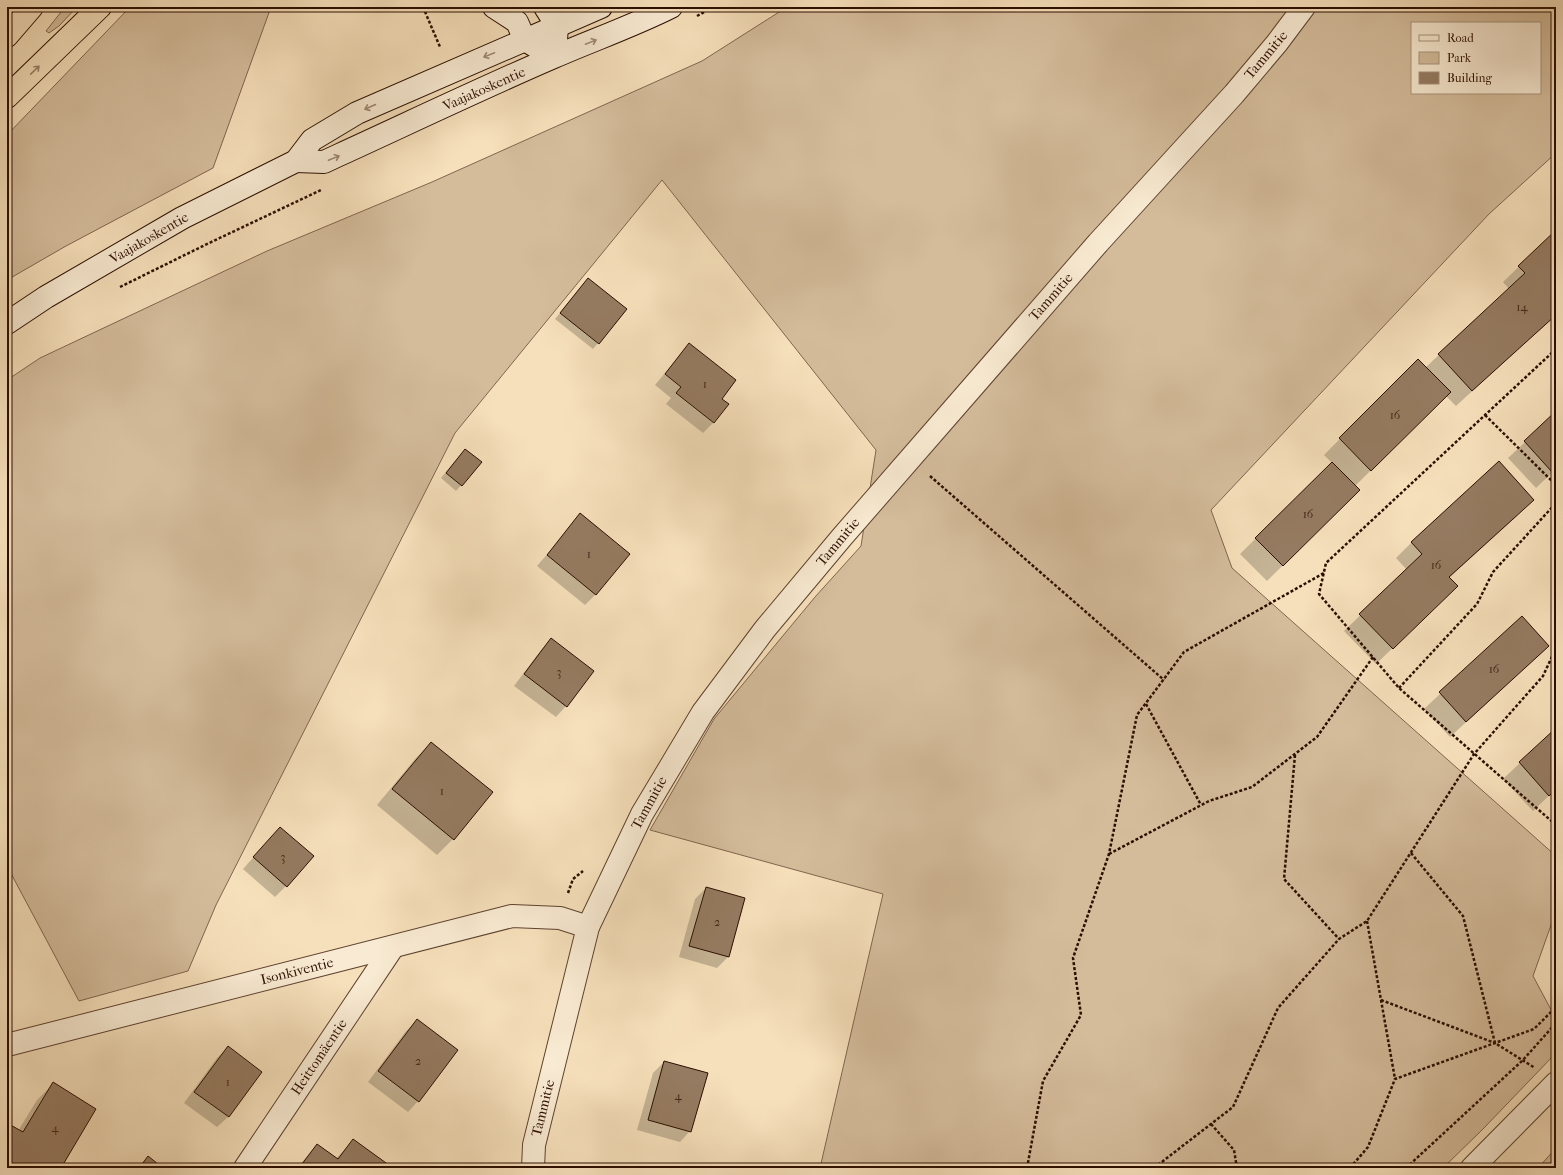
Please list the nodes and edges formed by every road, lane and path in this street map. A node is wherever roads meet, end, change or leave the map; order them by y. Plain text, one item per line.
1 (32, 7) edge
2 (100, 7) edge
3 (494, 7) edge
4 (545, 7) edge
5 (601, 7) edge
6 (671, 7) edge
7 (1304, 7) edge
8 (557, 26) junction
9 (7, 36) edge
10 (525, 40) junction
11 (555, 57) junction
12 (7, 97) edge
13 (296, 161) junction
14 (7, 323) edge
15 (1556, 349) edge
16 (1485, 415) junction
17 (910, 459) junction
18 (1556, 485) edge
19 (1556, 503) edge
20 (1324, 573) junction
21 (1556, 648) edge
22 (1372, 657) junction
23 (1164, 680) junction
24 (1399, 688) junction
25 (1146, 704) junction
26 (1295, 754) junction
27 (1474, 754) junction
28 (1201, 804) junction
29 (1556, 825) edge
30 (1411, 853) junction
31 (1109, 854) junction
32 (1367, 921) junction
33 (588, 927) junction
34 (1339, 940) junction
35 (393, 947) junction
36 (1381, 1000) junction
37 (1556, 1007) edge
38 (1556, 1023) edge
39 (1495, 1043) junction
40 (7, 1046) edge
41 (1522, 1060) junction
42 (1536, 1068) dead end
43 (1395, 1079) junction
44 (1556, 1083) edge
45 (1211, 1124) junction
46 (245, 1168) edge
47 (533, 1168) edge
48 (1027, 1168) edge
49 (1154, 1168) edge
50 (1237, 1168) edge
51 (1350, 1168) edge
52 (1406, 1168) edge
53 (1472, 1168) edge

1 - 9 highway
12 -> 2 highway
3 - 10 street
4 - 8 street
5 - 8 street, Vaajakoskentie
11 -> 6 street, Vaajakoskentie
7 - 17 street, Tammitie
8 - 10 street, Vaajakoskentie
8 - 11 street
10 - 11 street
10 -> 13 street, Vaajakoskentie
13 -> 11 street, Vaajakoskentie
13 - 14 street, Vaajakoskentie
15 - 16 path
16 - 18 path
16 - 20 path
17 - 23 path
17 - 33 street, Tammitie
19 - 24 path
20 - 22 path
20 - 23 path
21 - 27 path
22 - 24 path
22 - 26 path
23 - 25 path
24 - 27 path
25 - 28 path
25 - 31 path
26 - 28 path
26 - 34 path
27 - 29 path
27 - 30 path
28 - 31 path
30 - 32 path
30 - 39 path
31 - 48 path
32 - 34 path
32 - 36 path
33 - 35 street, Isonkiventie
33 - 47 street, Tammitie
34 - 45 path
35 - 40 street, Isonkiventie
35 - 46 street, Heittomäentie
36 - 39 path
36 - 43 path
37 - 39 path
38 - 41 path
39 - 41 path
39 - 43 path
41 - 42 path
41 - 52 path
43 - 51 path
44 - 53 street
45 - 49 path
45 - 50 path

